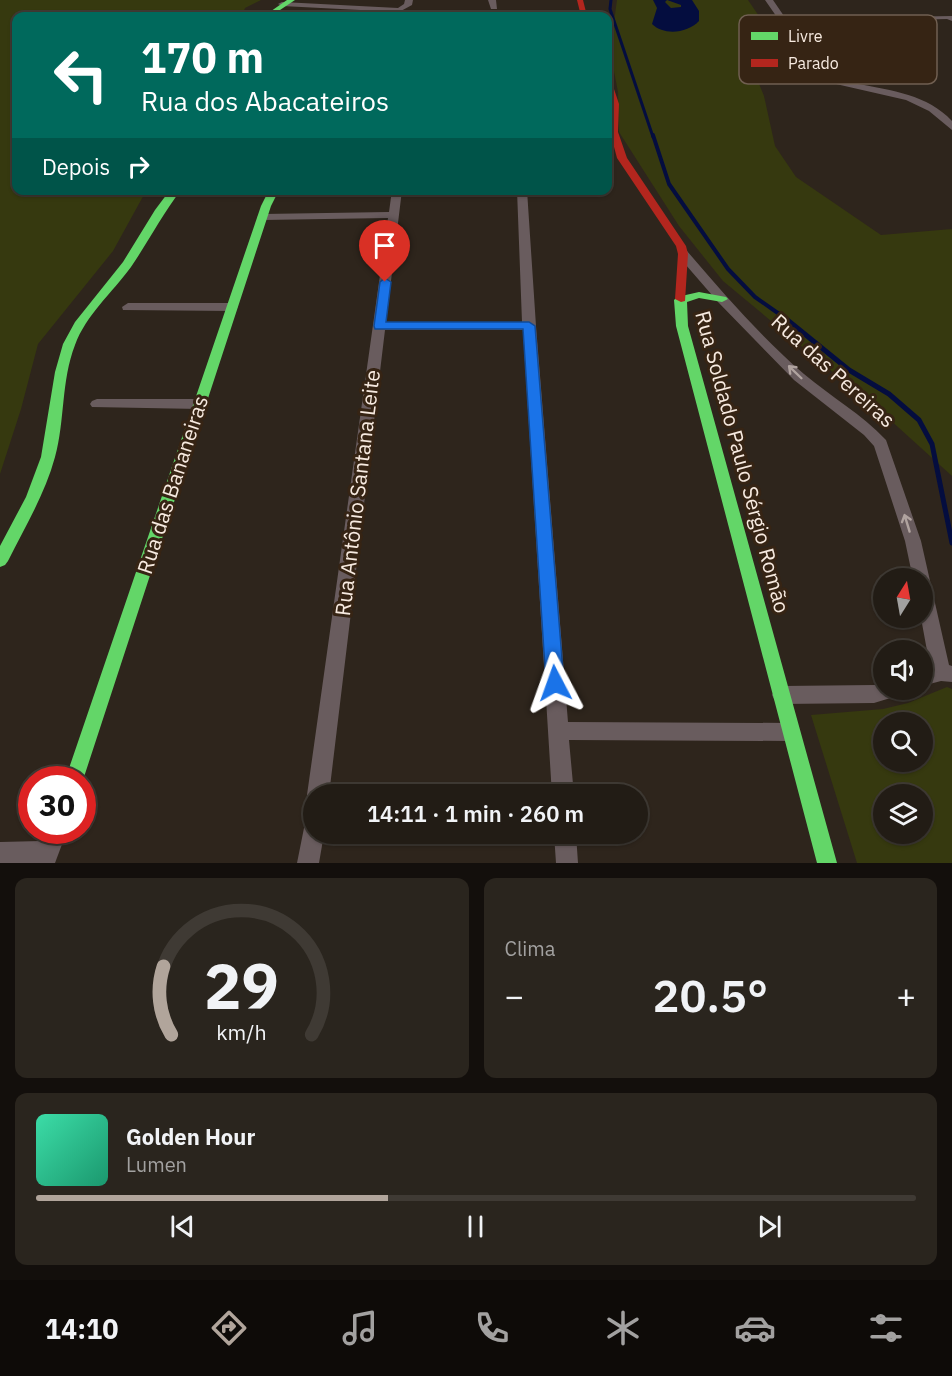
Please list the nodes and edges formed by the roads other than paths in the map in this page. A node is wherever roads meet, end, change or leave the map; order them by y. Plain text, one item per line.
1 (409, 0) edge
2 (769, 0) edge
3 (287, 2) edge
4 (273, 12) edge
5 (780, 15) edge
6 (847, 84) edge
7 (612, 95) edge
8 (952, 128) edge
9 (172, 195) edge
10 (272, 195) edge
11 (396, 195) edge
12 (522, 195) edge
13 (393, 215) junction
14 (263, 217) junction
15 (683, 254) junction
16 (722, 299) junction
17 (681, 300) junction
18 (128, 307) dead end
19 (232, 307) junction
20 (380, 326) junction
21 (529, 326) junction
22 (97, 404) dead end
23 (200, 404) junction
24 (0, 561) edge
25 (919, 568) edge
26 (930, 628) edge
27 (938, 675) edge
28 (873, 694) edge
29 (782, 695) junction
30 (559, 731) junction
31 (790, 732) junction
32 (79, 766) edge
33 (319, 784) edge
34 (562, 784) edge
35 (311, 844) edge
36 (566, 844) edge
37 (0, 853) edge
38 (46, 857) edge
39 (308, 863) edge
40 (567, 863) edge
41 (827, 863) edge

1 - 3 street
2 - 5 street
3 - 4 street
6 - 8 street
7 - 15 street
9 - 24 street
10 - 14 street, Rua das Bananeiras
11 - 13 street, Rua Antônio Santana Leite
12 - 21 street
13 - 14 street
13 - 20 street, Rua Antônio Santana Leite
14 - 19 street, Rua das Bananeiras
15 - 16 street, Rua das Pereiras
15 - 17 street, Rua Soldado Paulo Sérgio Romão
16 - 17 street
25 -> 16 street, Rua das Pereiras
17 - 29 street, Rua Soldado Paulo Sérgio Romão
18 - 19 street
19 - 23 street, Rua das Bananeiras
20 - 21 street
20 - 33 street, Rua Antônio Santana Leite
21 - 30 street
22 - 23 street
23 - 32 street, Rua das Bananeiras
26 - 27 street, Rua das Pereiras
28 - 29 street
29 - 31 street, Rua Soldado Paulo Sérgio Romão
30 - 31 street
30 - 34 street
31 - 41 street, Rua Soldado Paulo Sérgio Romão
35 - 39 street
36 - 40 street
37 - 38 street

